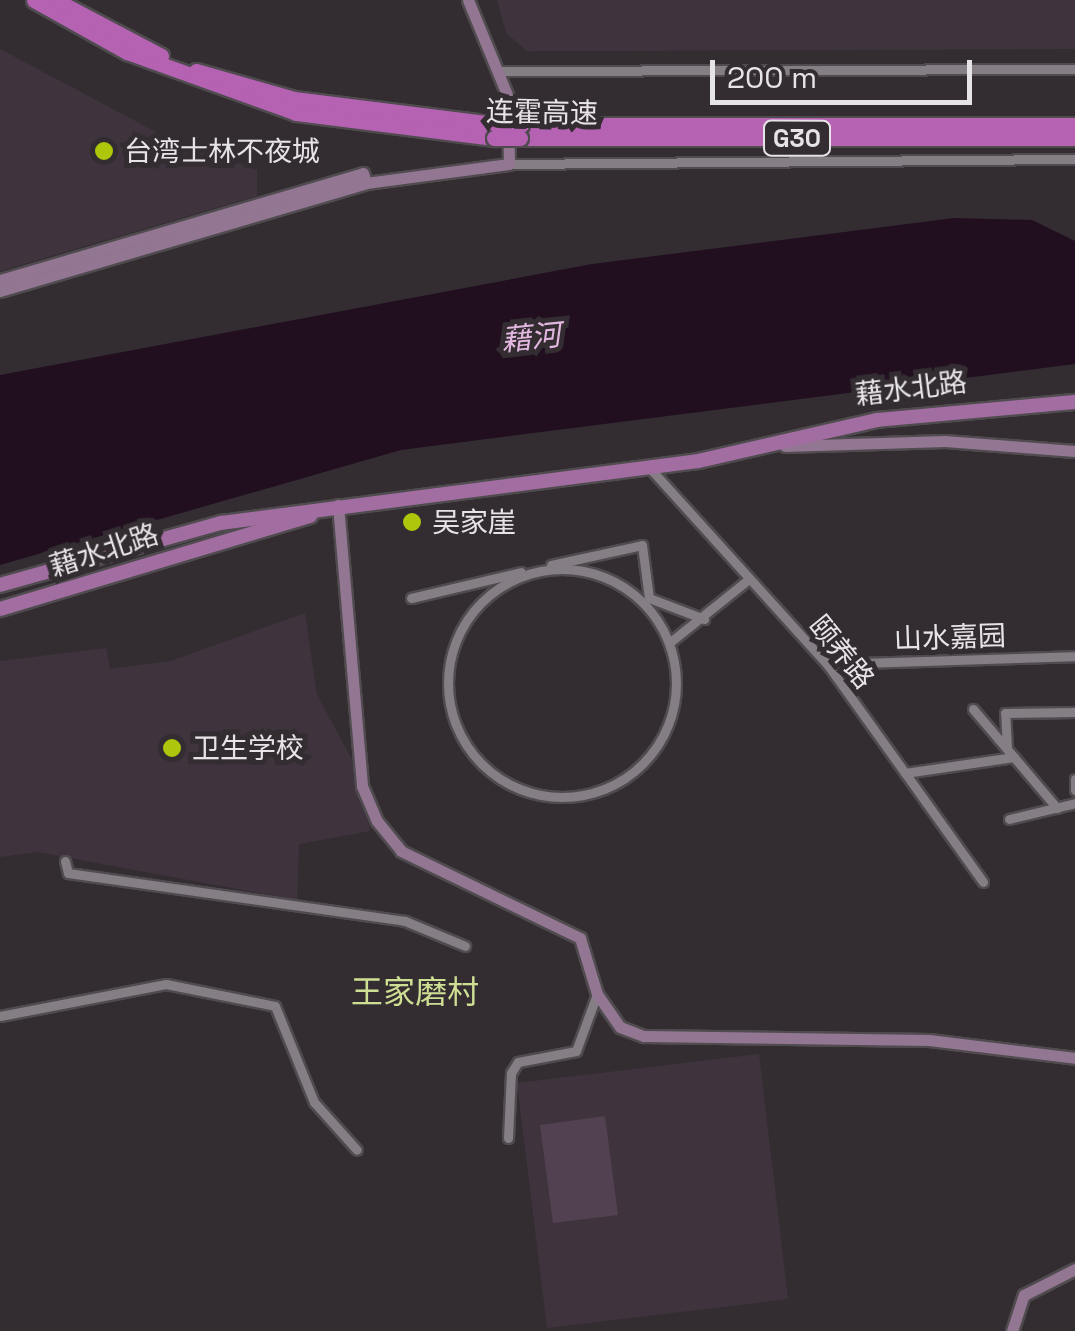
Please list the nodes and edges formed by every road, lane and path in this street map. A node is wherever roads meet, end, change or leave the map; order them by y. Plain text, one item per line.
1 (34, 0) edge
2 (55, 0) edge
3 (468, 0) edge
4 (1075, 69) edge
5 (499, 71) junction
6 (295, 106) junction
7 (1075, 125) edge
8 (520, 132) junction
9 (1075, 138) edge
10 (1075, 159) edge
11 (510, 164) junction
12 (366, 183) junction
13 (0, 280) edge
14 (0, 292) edge
15 (1075, 399) edge
16 (780, 446) junction
17 (1075, 451) edge
18 (698, 461) junction
19 (648, 466) junction
20 (338, 504) junction
21 (748, 579) junction
22 (0, 586) edge
23 (411, 598) dead end
24 (0, 609) edge
25 (704, 619) junction
26 (669, 643) junction
27 (1075, 656) edge
28 (827, 664) junction
29 (973, 709) dead end
30 (1075, 712) edge
31 (1010, 752) junction
32 (905, 773) junction
33 (1075, 779) edge
34 (1075, 790) edge
35 (1075, 803) edge
36 (1057, 808) junction
37 (1009, 819) dead end
38 (66, 861) dead end
39 (983, 882) dead end
40 (466, 946) dead end
41 (597, 994) junction
42 (0, 1016) edge
43 (1075, 1058) edge
44 (508, 1138) dead end
45 (357, 1150) dead end
46 (1075, 1269) edge
47 (1012, 1331) edge

1 - 6 highway, 连霍高速 / G30
2 - 6 highway, 连霍高速 / G30
3 - 5 main road
4 - 5 street
5 - 11 main road
6 - 8 highway, 连霍高速 / G30, bridge
7 - 8 highway, 连霍高速 / G30
8 - 9 highway, 连霍高速 / G30
10 - 11 street
11 - 12 main road
12 - 13 main road
12 - 14 main road
15 - 16 main road, 藉水北路
15 - 18 main road, 藉水北路
16 - 17 main road
16 - 18 main road, 藉水北路
18 - 19 main road, 藉水北路
19 - 20 main road, 藉水北路
19 - 21 street, 颐养路
20 - 22 main road, 藉水北路
20 - 24 main road, 藉水北路
20 - 41 main road
21 - 25 street
21 - 28 street, 颐养路
23 - 25 street
25 - 26 street
26 - 26 street
27 - 28 street, 山水嘉园
28 - 32 street, 颐养路
29 - 31 street
30 - 31 street
31 - 32 street
31 - 36 street
32 - 39 street, 颐养路
33 - 34 street
35 - 36 street
36 - 37 street
38 - 40 street
41 - 43 main road
41 - 44 street
42 - 45 street
46 - 47 main road

